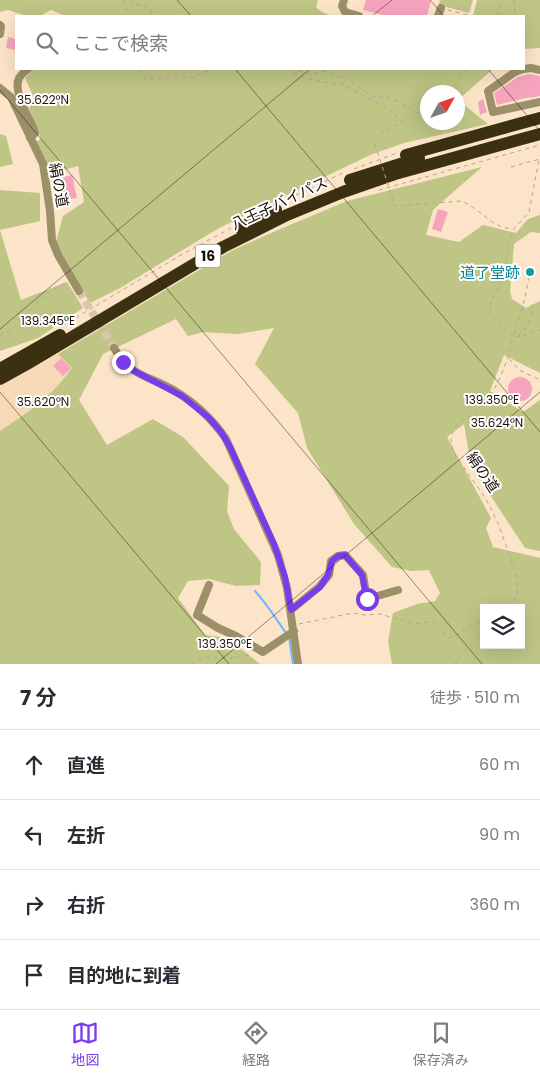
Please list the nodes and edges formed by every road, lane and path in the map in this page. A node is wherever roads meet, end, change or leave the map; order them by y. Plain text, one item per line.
1 (123, 0) edge
2 (130, 0) edge
3 (344, 0) edge
4 (502, 0) edge
5 (514, 0) edge
6 (441, 8) joint
7 (130, 15) edge
8 (150, 15) edge
9 (356, 15) edge
10 (438, 15) edge
11 (468, 15) edge
12 (496, 15) edge
13 (515, 15) edge
14 (0, 26) edge
15 (0, 34) edge
16 (525, 69) edge
17 (27, 70) edge
18 (140, 70) edge
19 (211, 70) edge
20 (288, 70) edge
21 (295, 70) edge
22 (465, 70) edge
23 (521, 70) edge
24 (540, 70) edge
25 (455, 85) edge
26 (0, 88) edge
27 (540, 102) edge
28 (420, 112) edge
29 (540, 118) edge
30 (540, 125) edge
31 (540, 134) edge
32 (30, 138) junction
33 (540, 144) edge
34 (539, 159) edge
35 (511, 168) dead end
36 (340, 184) junction
37 (372, 192) dead end
38 (307, 206) junction
39 (514, 229) junction
40 (531, 269) dead end
41 (72, 279) junction
42 (79, 291) tunnel mouth
43 (532, 302) dead end
44 (540, 330) edge
45 (0, 336) edge
46 (513, 336) junction
47 (517, 337) junction
48 (114, 348) tunnel mouth
49 (508, 359) junction
50 (0, 368) edge
51 (0, 379) edge
52 (540, 380) edge
53 (209, 585) dead end
54 (398, 590) dead end
55 (512, 604) edge
56 (291, 610) junction
57 (480, 622) edge
58 (291, 632) junction
59 (480, 636) edge
60 (263, 652) junction
61 (191, 664) edge
62 (298, 664) edge
63 (455, 664) edge

1 - 7 path
2 - 8 path
3 - 9 street
4 - 12 path
5 - 13 path
6 - 10 street
6 - 11 path
14 - 15 street
16 - 24 street
17 - 32 street
18 - 19 path
20 - 39 path, bridge
21 - 28 path
22 - 25 path
23 - 27 street
26 - 32 street, 絹の道
29 - 36 highway, 16
30 - 36 highway, 八王子バイパス / 16
31 - 38 highway, 八王子バイパス / 16
32 - 41 street, 絹の道
33 - 37 path
33 - 38 highway, 16
34 - 35 path
34 - 39 path
36 - 50 highway, 八王子バイパス / 16
38 - 51 highway, 八王子バイパス / 16
39 - 46 path
40 - 46 path, 絹の道
41 - 42 street, 絹の道
41 - 45 path
43 - 47 path
44 - 47 path
46 - 47 path
46 - 49 path, 絹の道
48 - 56 street
49 - 52 path
49 - 55 path, 絹の道
53 - 60 street
54 - 56 street
56 - 58 street
57 - 58 path
58 - 60 street
58 - 62 street
59 - 63 path
60 - 61 path

